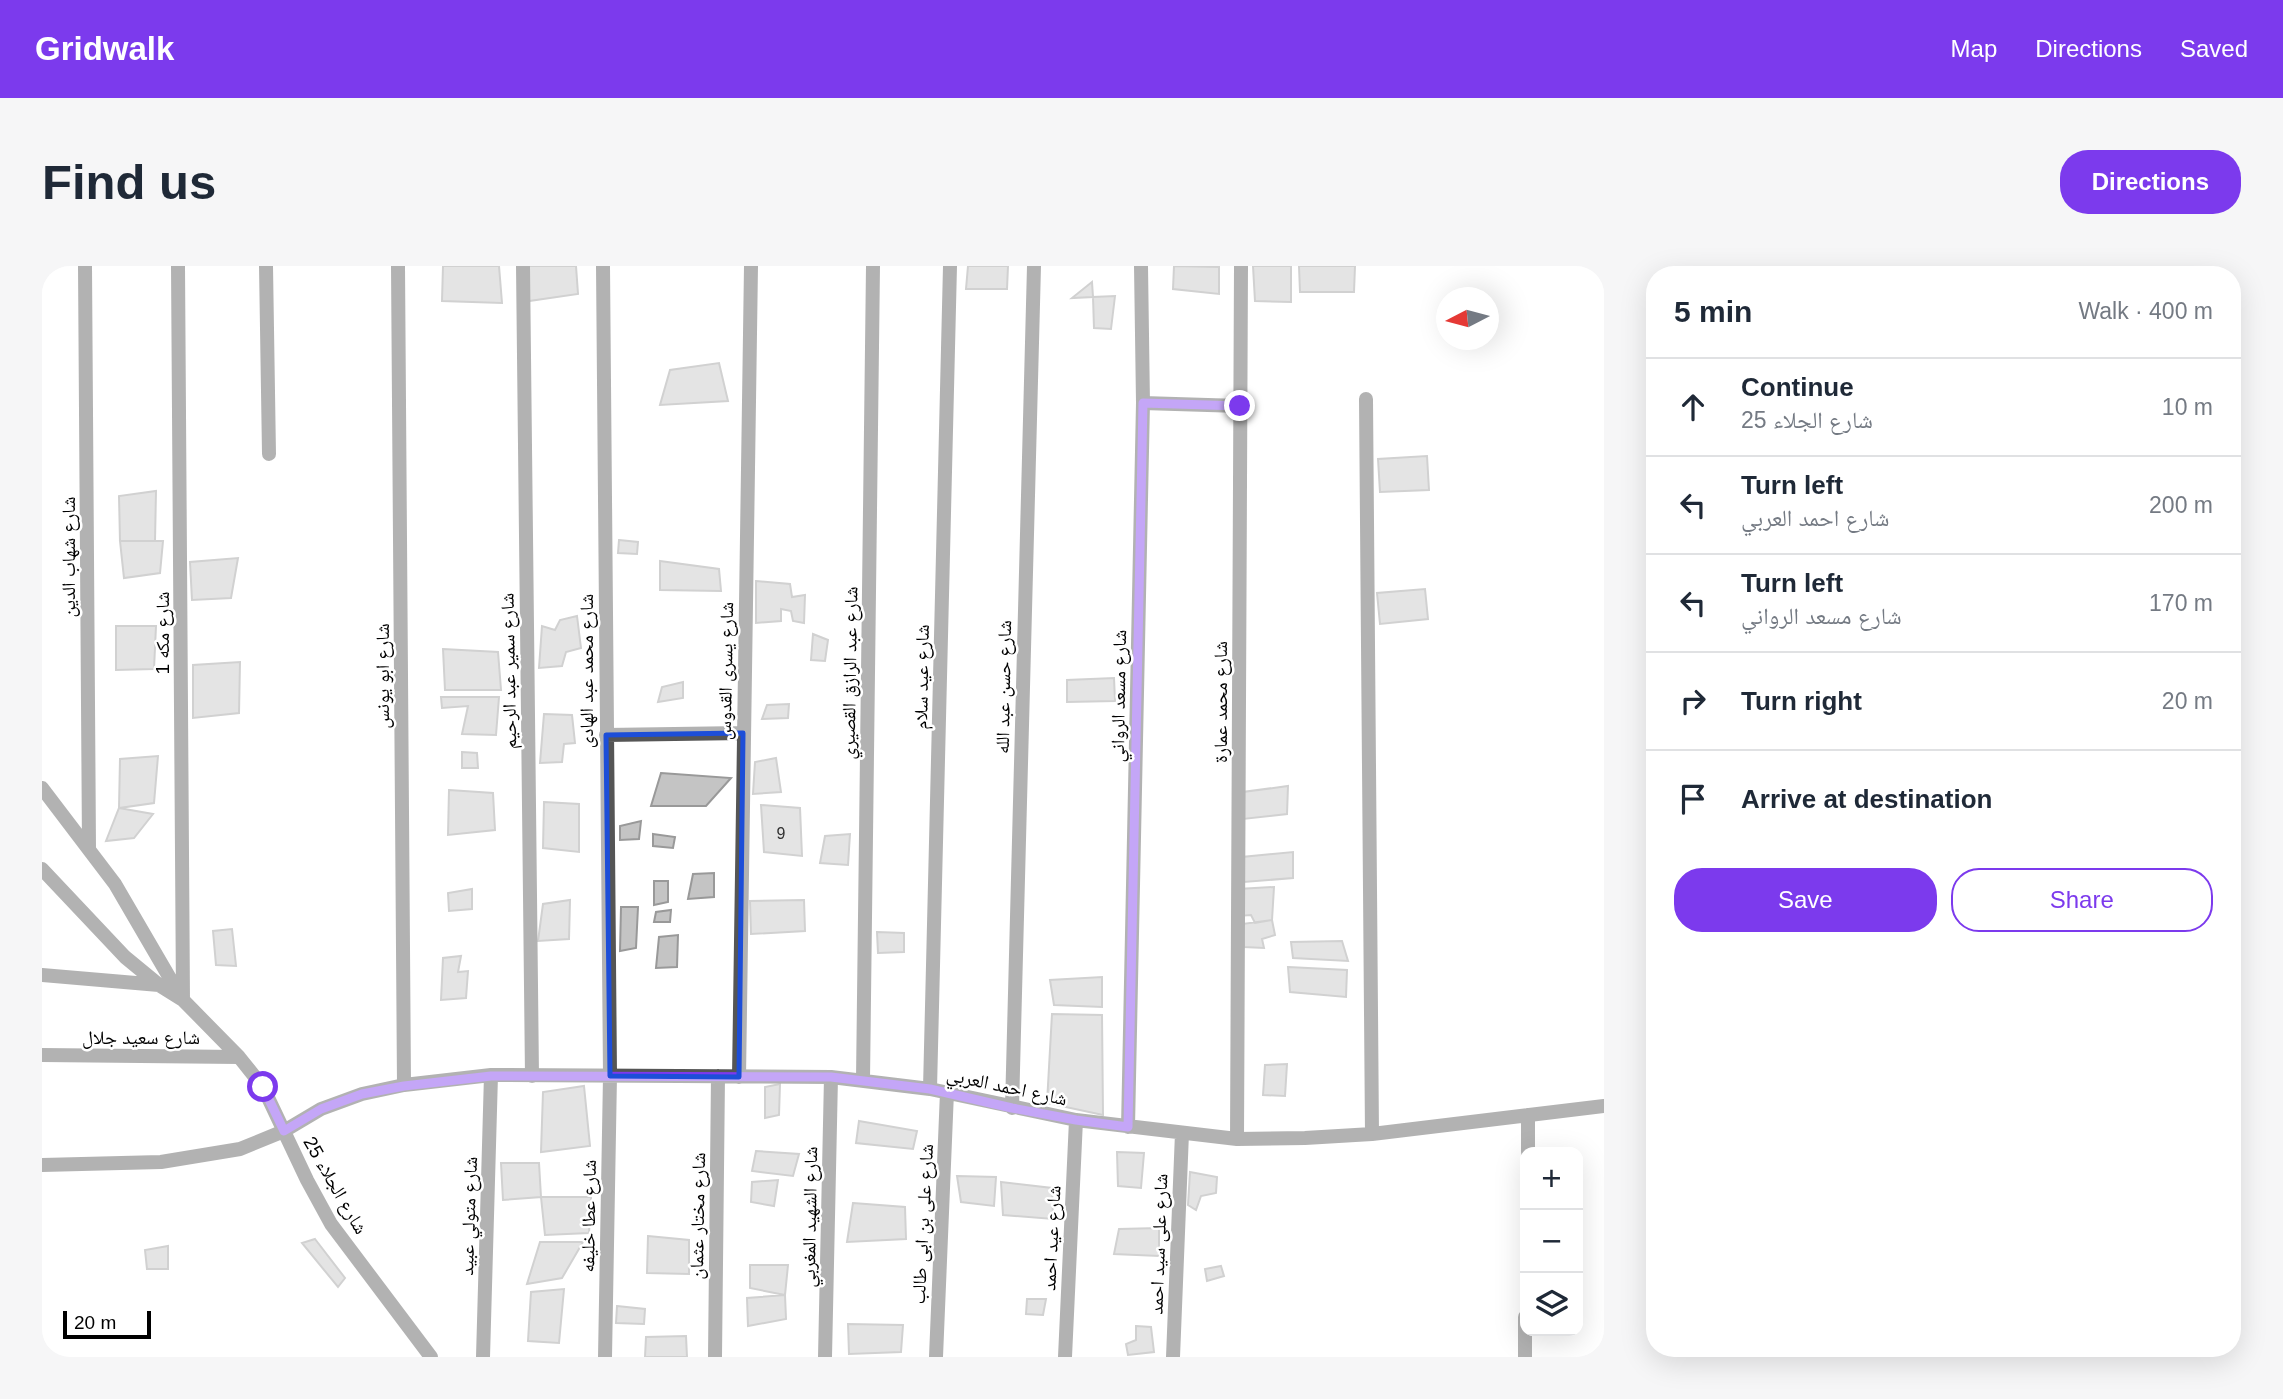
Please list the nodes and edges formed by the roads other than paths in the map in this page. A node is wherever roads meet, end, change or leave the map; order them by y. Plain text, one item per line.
1 (85, 266) edge
2 (178, 266) edge
3 (266, 266) edge
4 (398, 266) edge
5 (523, 266) edge
6 (603, 266) edge
7 (751, 266) edge
8 (873, 266) edge
9 (950, 266) edge
10 (1034, 266) edge
11 (1141, 266) edge
12 (1241, 266) edge
13 (1366, 399) dead end
14 (1143, 403) junction
15 (1240, 406) junction
16 (269, 454) dead end
17 (743, 733) junction
18 (606, 735) junction
19 (42, 788) edge
20 (89, 848) junction
21 (42, 869) edge
22 (42, 975) edge
23 (159, 985) junction
24 (183, 1000) junction
25 (42, 1055) edge
26 (239, 1057) junction
27 (491, 1076) junction
28 (531, 1076) junction
29 (610, 1076) junction
30 (718, 1076) junction
31 (739, 1077) junction
32 (831, 1077) junction
33 (863, 1080) junction
34 (404, 1086) junction
35 (930, 1089) junction
36 (947, 1092) junction
37 (1604, 1106) edge
38 (1012, 1108) junction
39 (1528, 1115) junction
40 (1076, 1120) junction
41 (1128, 1127) junction
42 (284, 1131) junction
43 (1182, 1133) junction
44 (1372, 1133) junction
45 (1237, 1139) junction
46 (1528, 1147) edge
47 (42, 1165) edge
48 (1525, 1336) edge
49 (431, 1357) edge
50 (483, 1357) edge
51 (605, 1357) edge
52 (715, 1357) edge
53 (825, 1357) edge
54 (936, 1357) edge
55 (1065, 1357) edge
56 (1173, 1357) edge
57 (1525, 1357) edge

1 - 20 street, شارع شهاب الدين
2 - 24 street, شارع مكه 1
3 - 16 street
4 - 34 street, شارع ابو يونس
5 - 28 street, شارع سمير عبد الرحيم
6 - 18 street, شارع محمد عبد الهادى
7 - 17 street, شارع يسرى القدوس
8 - 33 street, شارع عبد الرازق القصيري
9 - 35 street, شارع عيد سلام
10 - 38 street, شارع حسن عبد الله
11 - 14 street, شارع مسعد الرواني
12 - 15 street, شارع محمد عمارة
13 - 44 street
14 - 15 street
14 - 41 street, شارع مسعد الرواني
15 - 45 street, شارع محمد عمارة
17 - 18 street
17 - 31 street, شارع يسرى القدوس
18 - 29 street, شارع محمد عبد الهادى
19 - 20 street, شارع الجلاء 25
20 - 24 street, شارع الجلاء 25
21 - 23 street, شارع الجلاء 25
22 - 23 street
23 - 24 street, شارع الجلاء 25
24 - 26 street, شارع الجلاء 25
25 - 26 street, شارع سعيد جلال
26 - 42 street, شارع الجلاء 25
27 - 28 street, شارع احمد العربي
27 - 34 street, شارع احمد العربي
27 - 50 street, شارع متولي عبيد
28 - 29 street, شارع احمد العربي
29 - 30 street, شارع احمد العربي
29 - 51 street, شارع عطا خليفه
30 - 31 street, شارع احمد العربي
30 - 52 street, شارع مختار عثمان
31 - 32 street, شارع احمد العربي
32 - 33 street, شارع احمد العربي
32 - 53 street, شارع الشهيد المغربي
33 - 35 street, شارع احمد العربي
34 - 42 street, شارع احمد العربي
35 - 36 street, شارع احمد العربي
36 - 38 street, شارع احمد العربي
36 - 54 street, شارع على بن ابى طالب
37 - 39 street, شارع احمد العربي
38 - 40 street, شارع احمد العربي
39 - 44 street, شارع احمد العربي
39 - 46 street
40 - 41 street, شارع احمد العربي
40 - 55 street, شارع عيد احمد
41 - 43 street, شارع احمد العربي
42 - 47 street, شارع احمد العربي
42 - 49 street, شارع الجلاء 25
43 - 45 street, شارع احمد العربي
43 - 56 street, شارع على سيد احمد
44 - 45 street, شارع احمد العربي
48 - 57 street

